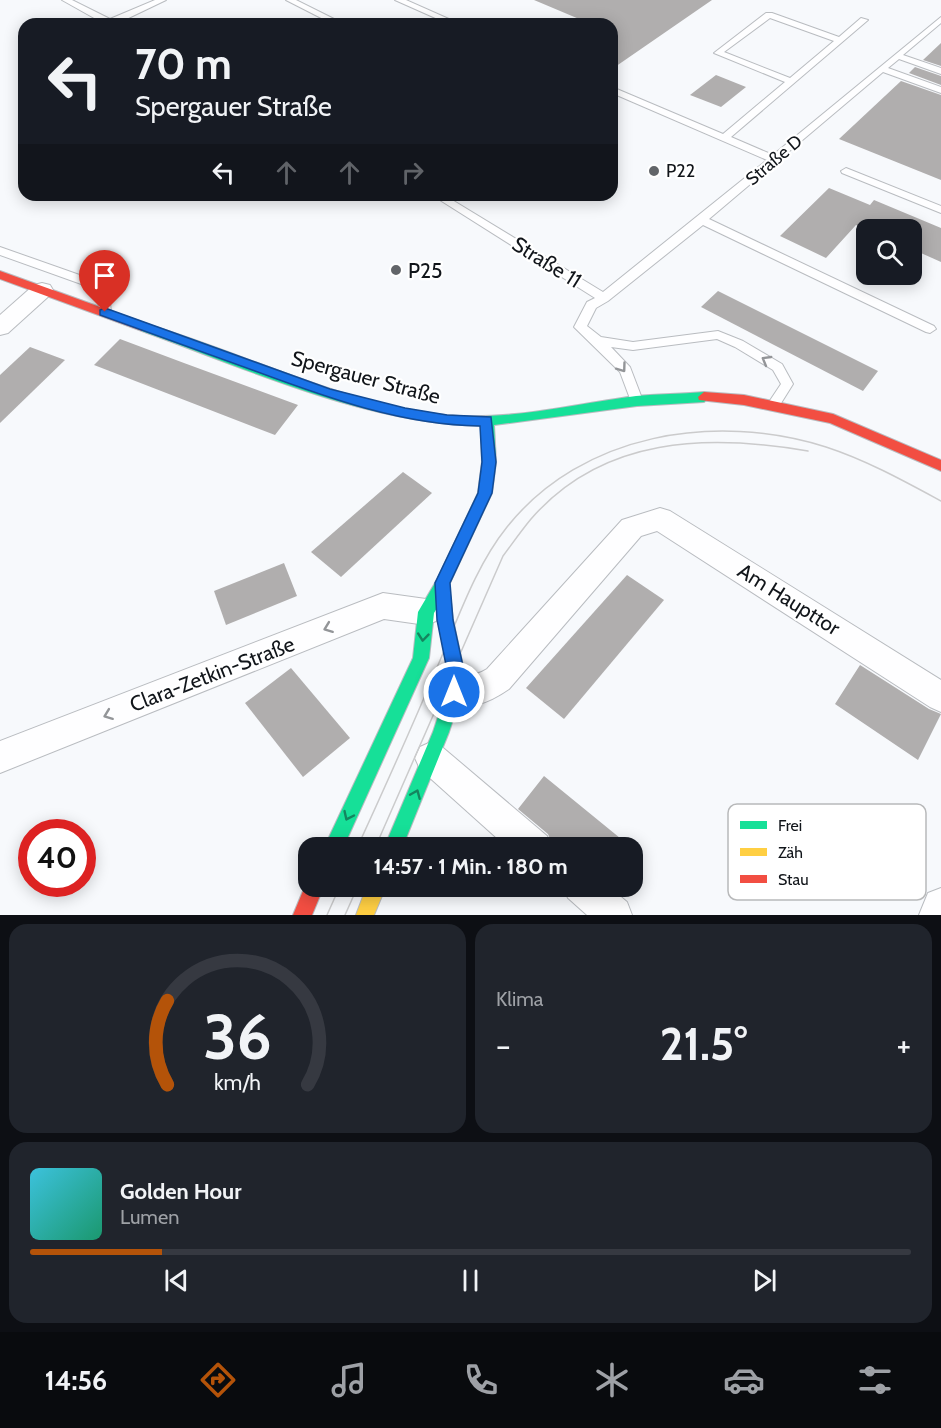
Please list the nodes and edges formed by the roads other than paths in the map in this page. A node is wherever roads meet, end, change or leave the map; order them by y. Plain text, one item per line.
1 (66, 0) edge
2 (162, 0) edge
3 (290, 0) edge
4 (312, 0) edge
5 (399, 0) edge
6 (302, 5) junction
7 (99, 18) edge
8 (123, 18) edge
9 (328, 18) edge
10 (442, 18) edge
11 (864, 20) dead end
12 (941, 20) edge
13 (840, 40) junction
14 (898, 56) junction
15 (883, 69) junction
16 (941, 71) edge
17 (791, 81) junction
18 (941, 90) edge
19 (618, 92) edge
20 (725, 137) junction
21 (774, 159) junction
22 (846, 171) dead end
23 (450, 201) edge
24 (941, 210) edge
25 (702, 220) junction
26 (0, 251) edge
27 (0, 275) edge
28 (42, 290) junction
29 (604, 298) junction
30 (105, 312) junction
31 (0, 327) edge
32 (930, 329) dead end
33 (598, 341) junction
34 (638, 401) junction
35 (777, 406) junction
36 (487, 421) junction
37 (941, 466) edge
38 (443, 583) junction
39 (426, 612) junction
40 (454, 692) junction
41 (941, 696) edge
42 (0, 757) edge
43 (431, 758) junction
44 (338, 837) edge
45 (398, 837) edge
46 (522, 837) edge
47 (310, 897) edge
48 (372, 897) edge
49 (593, 897) edge
50 (941, 906) edge
51 (302, 915) edge
52 (365, 915) edge
53 (614, 915) edge
54 (937, 915) edge

1 - 7 lane
2 - 8 lane
3 - 6 lane
4 - 6 lane
5 - 10 lane
6 - 9 lane
11 - 13 lane
12 - 14 lane, Straße D
13 - 17 lane
13 - 17 lane
14 - 15 lane, Straße D
14 - 16 lane
15 - 18 lane
15 - 21 lane, Straße D
17 - 20 lane
19 - 20 lane
20 - 21 lane
21 - 25 lane, Straße D
22 - 24 lane
23 - 29 lane, Straße 11
25 - 29 lane, Straße D
25 - 32 lane
26 - 30 lane
27 - 28 main road, Spergauer Straße
28 - 30 main road, Spergauer Straße
28 - 31 street
29 - 33 lane, Straße 11
30 - 36 main road, Spergauer Straße
33 -> 34 lane
35 -> 33 lane
34 - 35 main road, Spergauer Straße
34 - 36 main road, Spergauer Straße
35 - 37 main road, Spergauer Straße
36 - 38 main road
38 - 39 main road
38 - 40 main road
39 -> 42 street, Clara-Zetkin-Straße
39 -> 44 main road
40 - 41 street, Am Haupttor
40 - 43 main road
45 -> 43 main road
43 - 46 street
47 - 51 main road
48 - 52 main road
49 - 53 street
50 - 54 street

